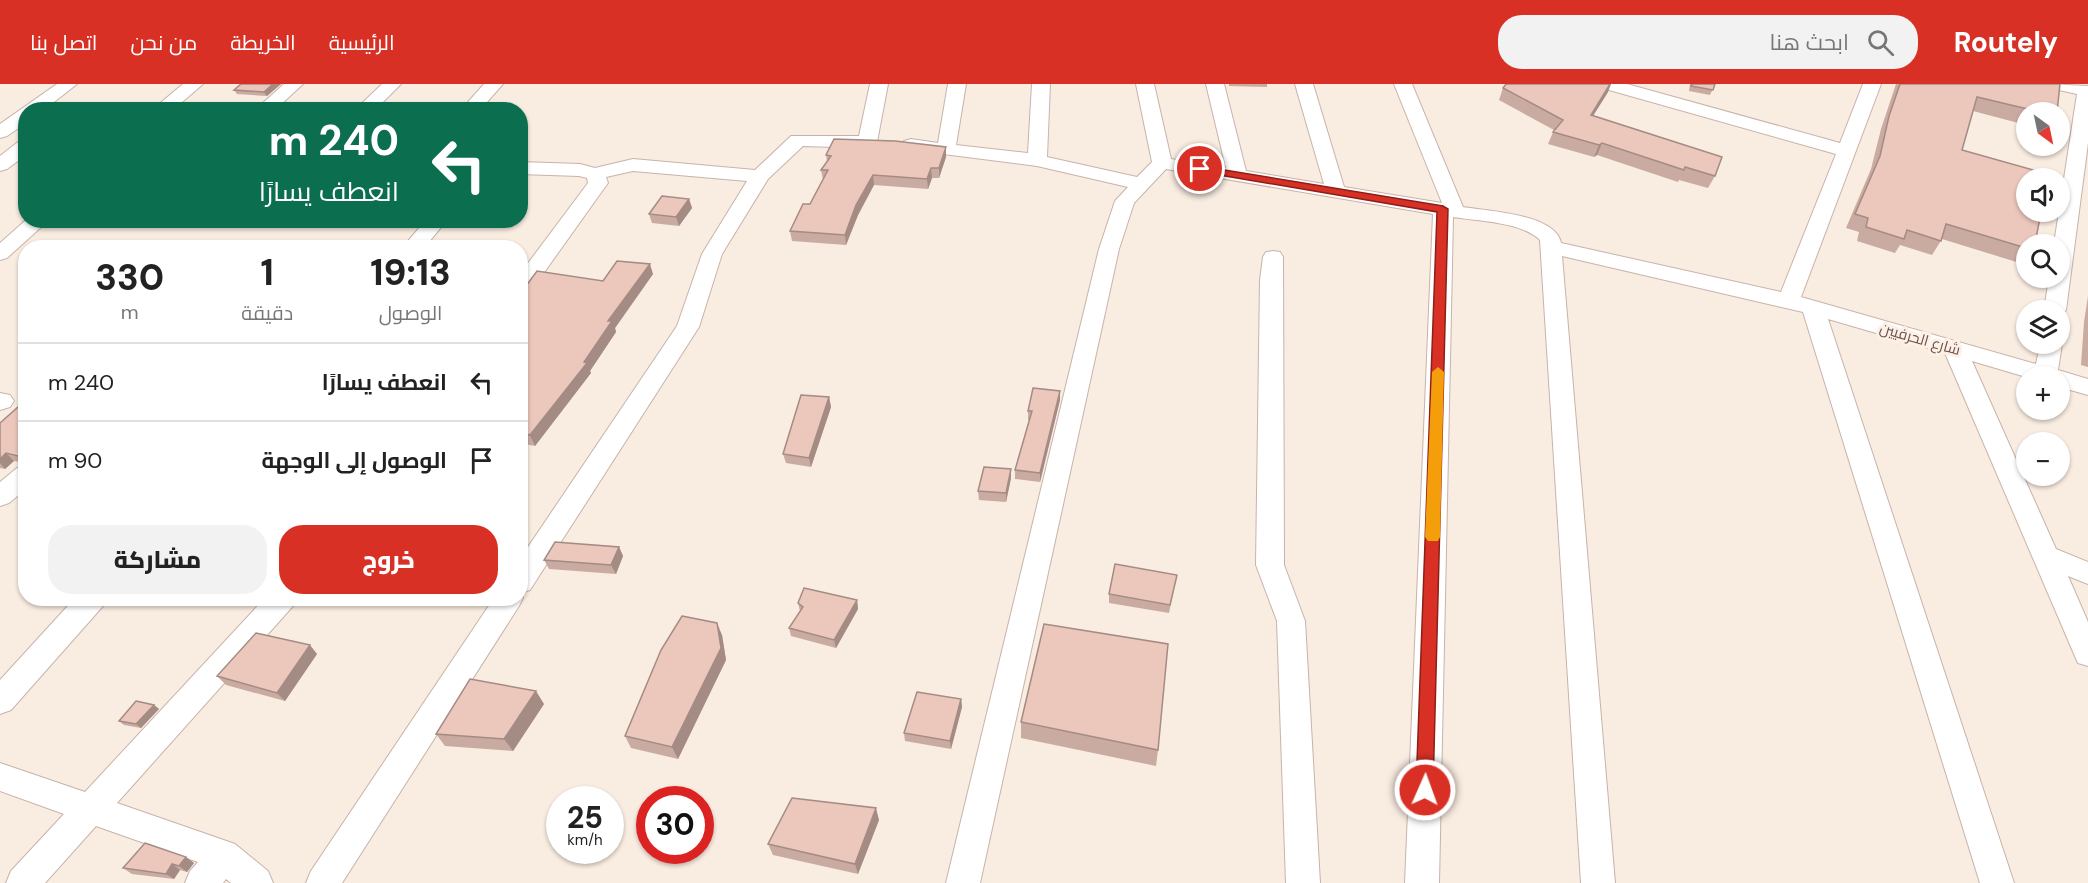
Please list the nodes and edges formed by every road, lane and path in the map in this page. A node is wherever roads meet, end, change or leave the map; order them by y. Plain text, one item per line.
1 (68, 84) edge
2 (194, 84) edge
3 (294, 84) edge
4 (392, 84) edge
5 (494, 84) edge
6 (879, 84) edge
7 (957, 84) edge
8 (1041, 84) edge
9 (1145, 84) edge
10 (1215, 84) edge
11 (1304, 84) edge
12 (1403, 84) edge
13 (1608, 84) edge
14 (1872, 84) edge
15 (2056, 84) edge
16 (2087, 92) edge
17 (43, 102) edge
18 (171, 102) edge
19 (273, 102) edge
20 (373, 102) edge
21 (477, 102) edge
22 (18, 120) edge
23 (0, 132) edge
24 (867, 142) junction
25 (0, 144) edge
26 (18, 145) edge
27 (946, 149) junction
28 (18, 151) edge
29 (1846, 151) junction
30 (1038, 160) junction
31 (1162, 163) junction
32 (0, 165) edge
33 (528, 168) edge
34 (595, 174) junction
35 (1237, 175) junction
36 (760, 176) junction
37 (1141, 184) junction
38 (1336, 192) junction
39 (1449, 210) junction
40 (30, 228) edge
41 (429, 228) edge
42 (419, 240) edge
43 (1550, 247) junction
44 (0, 254) edge
45 (1273, 257) dead end
46 (528, 279) edge
47 (2056, 300) edge
48 (1801, 304) junction
49 (1955, 349) junction
50 (2016, 367) edge
51 (2070, 382) edge
52 (2088, 387) edge
53 (18, 481) edge
54 (0, 496) edge
55 (2045, 556) junction
56 (528, 570) edge
57 (2088, 573) edge
58 (86, 606) edge
59 (277, 606) edge
60 (504, 606) edge
61 (2088, 654) edge
62 (0, 701) edge
63 (0, 777) edge
64 (92, 810) junction
65 (224, 856) junction
66 (23, 883) edge
67 (202, 883) edge
68 (255, 883) edge
69 (323, 883) edge
70 (963, 883) edge
71 (1303, 883) edge
72 (1422, 883) edge
73 (1598, 883) edge
74 (1997, 883) edge

1 - 17 street
2 - 18 street
3 - 19 street
4 - 20 street
5 - 21 street
6 - 24 street
7 - 27 street
8 - 30 street
9 - 31 street
10 - 35 street
11 - 38 street
12 - 39 street
13 - 29 street
14 - 29 street
15 - 16 street
16 - 47 street
22 - 23 street
24 - 27 street
24 - 36 street
25 - 26 street
27 - 30 street
28 - 32 street
29 - 48 street
30 - 37 street
31 - 35 street
31 - 37 street
33 - 34 street
34 - 36 street
34 - 46 street
35 - 38 street
36 - 56 street
37 - 70 street
38 - 39 street
39 - 43 street
39 - 72 street
40 - 44 street
41 - 42 street
43 - 48 street, شارع الحرفيين
43 - 73 street
45 - 71 street
48 - 49 street, شارع الحرفيين
48 - 74 street
49 - 50 street, شارع الحرفيين
49 - 55 street
51 - 52 street, شارع الحرفيين
53 - 54 street
55 - 57 street
55 - 61 street
58 - 62 street
59 - 64 street
60 - 69 street
63 - 64 street
64 - 65 street
64 - 66 street
65 - 67 street
65 - 68 street

